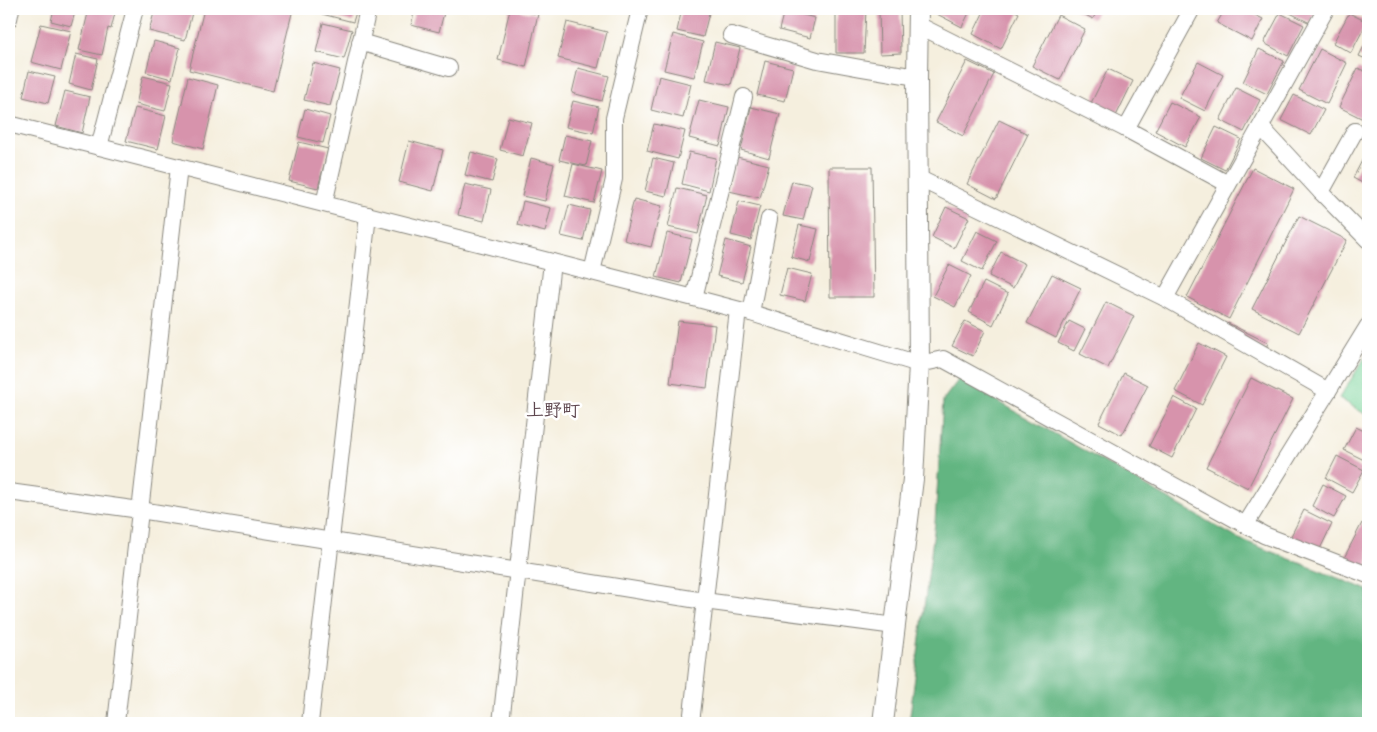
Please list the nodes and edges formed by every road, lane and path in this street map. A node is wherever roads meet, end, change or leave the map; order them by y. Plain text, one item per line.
1 (11, 9) edge
2 (135, 9) edge
3 (368, 9) edge
4 (640, 9) edge
5 (1192, 9) edge
6 (1326, 9) edge
7 (918, 17) edge
8 (9, 19) edge
9 (731, 35) dead end
10 (360, 42) junction
11 (449, 68) dead end
12 (917, 77) junction
13 (744, 97) dead end
14 (9, 124) edge
15 (1262, 127) junction
16 (1126, 129) junction
17 (1355, 131) dead end
18 (99, 147) junction
19 (179, 168) junction
20 (918, 178) junction
21 (1228, 184) junction
22 (1321, 192) junction
23 (324, 204) junction
24 (368, 215) junction
25 (769, 219) dead end
26 (1368, 240) edge
27 (552, 262) junction
28 (592, 272) junction
29 (694, 298) junction
30 (1165, 298) junction
31 (744, 312) junction
32 (1368, 326) edge
33 (919, 364) junction
34 (1328, 391) junction
35 (9, 492) edge
36 (140, 510) junction
37 (1246, 524) junction
38 (331, 541) junction
39 (518, 571) junction
40 (1368, 575) edge
41 (704, 601) junction
42 (895, 626) junction
43 (116, 723) edge
44 (310, 723) edge
45 (501, 723) edge
46 (691, 723) edge
47 (883, 723) edge

1 - 8 street
2 - 18 street
3 - 10 street
4 - 28 street
5 - 16 street
6 - 15 street
7 - 12 street
7 - 16 street
9 - 12 street
10 - 11 street
10 - 23 street
12 - 20 street
13 - 29 street
14 - 18 street
15 - 21 street
15 - 22 street
16 - 21 street
17 - 22 street
18 - 19 street
19 - 23 street
19 - 36 street
20 - 30 street
20 - 33 street
21 - 30 street
22 - 26 street
23 - 24 street
24 - 27 street
24 - 38 street
25 - 31 street
27 - 28 street
27 - 39 street
28 - 29 street
29 - 31 street
30 - 34 street
31 - 33 street
31 - 41 street
32 - 34 street
33 - 37 street
33 - 42 street
34 - 37 street
35 - 36 street
36 - 38 street
36 - 43 street
37 - 40 street
38 - 39 street
38 - 44 street
39 - 41 street
39 - 45 street
41 - 42 street
41 - 46 street
42 - 47 street

